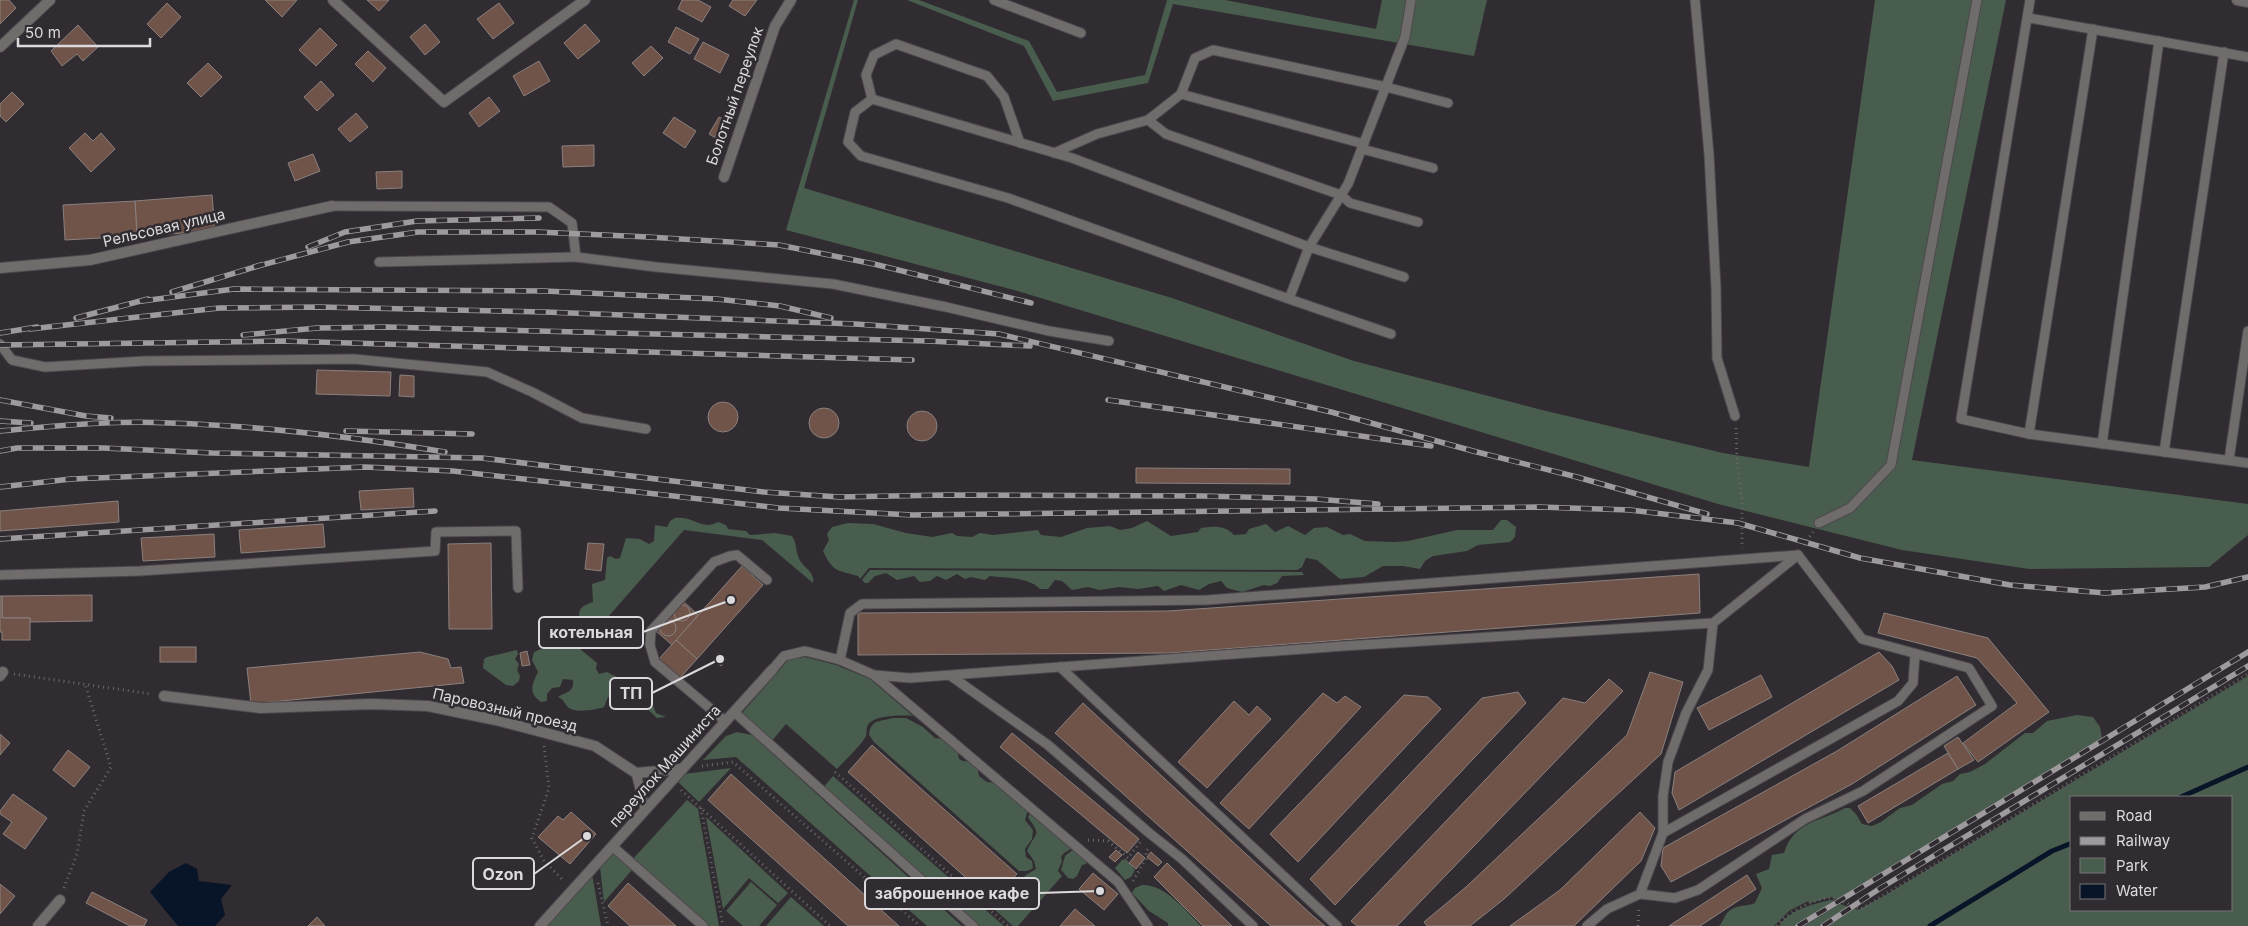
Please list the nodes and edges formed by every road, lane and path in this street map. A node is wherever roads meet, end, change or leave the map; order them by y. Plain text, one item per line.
1 (50, 0) edge
2 (333, 0) edge
3 (585, 0) edge
4 (792, 0) edge
5 (994, 0) edge
6 (1410, 0) edge
7 (1695, 0) edge
8 (1976, 0) edge
9 (2030, 0) edge
10 (2237, 0) edge
11 (2248, 2) edge
12 (2029, 18) junction
13 (2093, 29) junction
14 (1081, 33) dead end
15 (2160, 41) junction
16 (0, 47) edge
17 (2224, 52) junction
18 (2248, 57) edge
19 (1386, 87) junction
20 (1180, 94) junction
21 (872, 98) junction
22 (1448, 103) dead end
23 (1148, 120) junction
24 (1020, 143) junction
25 (1362, 146) junction
26 (1054, 153) junction
27 (1433, 168) dead end
28 (724, 177) dead end
29 (1341, 195) junction
30 (332, 206) joint
31 (1418, 222) dead end
32 (1309, 248) junction
33 (576, 257) junction
34 (379, 262) dead end
35 (0, 268) edge
36 (1404, 277) dead end
37 (1289, 299) junction
38 (2248, 331) edge
39 (1390, 334) dead end
40 (1109, 341) dead end
41 (0, 344) edge
42 (1735, 416) joint
43 (646, 429) dead end
44 (2029, 434) junction
45 (2102, 444) junction
46 (2164, 452) junction
47 (2229, 460) junction
48 (2248, 463) edge
49 (1819, 523) joint
50 (1798, 555) junction
51 (1742, 559) junction
52 (0, 575) edge
53 (766, 580) dead end
54 (518, 588) dead end
55 (1713, 623) junction
56 (1915, 654) junction
57 (840, 660) junction
58 (1060, 667) junction
59 (772, 670) joint
60 (1, 673) edge
61 (874, 674) junction
62 (2248, 674) edge
63 (951, 676) junction
64 (84, 684) junction
65 (164, 696) joint
66 (734, 712) junction
67 (726, 721) junction
68 (541, 732) junction
69 (682, 769) junction
70 (835, 772) dead end
71 (636, 773) junction
72 (671, 781) junction
73 (701, 808) junction
74 (645, 810) junction
75 (1148, 832) junction
76 (1664, 833) junction
77 (1158, 840) junction
78 (1072, 841) junction
79 (612, 846) junction
80 (595, 864) junction
81 (1122, 888) junction
82 (573, 890) junction
83 (1640, 894) junction
84 (60, 900) joint
85 (38, 926) edge
86 (540, 926) edge
87 (608, 926) edge
88 (704, 926) edge
89 (723, 926) edge
90 (830, 926) edge
91 (920, 926) edge
92 (973, 926) edge
93 (1008, 926) edge
94 (1148, 926) edge
95 (1253, 926) edge
96 (1337, 926) edge
97 (1588, 926) edge
98 (1777, 926) edge

1 - 16 street
2 - 3 street
4 - 28 street, Болотный переулок
5 - 14 lane
6 - 19 lane
7 - 42 lane
8 - 49 lane
9 - 12 lane
10 - 11 street
12 - 13 lane
12 - 44 lane
13 - 15 lane
13 - 44 lane
15 - 17 lane
15 - 45 lane
17 - 18 lane
17 - 46 lane
19 - 20 lane
19 - 22 lane
19 - 25 lane
20 - 23 lane
20 - 25 lane
21 - 24 lane
21 - 24 lane
21 - 37 lane
23 - 26 lane
23 - 29 lane
24 - 26 lane
25 - 27 lane
25 - 29 lane
26 - 32 lane
29 - 31 lane
29 - 32 lane
30 - 33 lane
30 - 35 street, Рельсовая улица
32 - 36 lane
32 - 37 lane
33 - 34 lane
33 - 40 lane
37 - 39 lane
38 - 47 lane
41 - 43 lane
42 - 51 path
44 - 45 lane
45 - 46 lane
46 - 47 lane
47 - 48 lane
49 - 50 path
50 - 51 lane
50 - 55 lane
50 - 56 lane
51 - 57 lane
52 - 54 lane
53 - 67 lane
55 - 58 lane
55 - 76 lane
56 - 76 lane
56 - 83 lane
57 - 59 lane
57 - 61 lane
58 - 63 lane
58 - 96 lane
59 - 66 street, переулок Машиниста
60 - 64 path
61 - 63 lane
61 - 78 lane
62 - 98 path
63 - 75 lane
64 - 65 path
64 - 84 path
65 - 68 street, Паровозный проезд
66 - 67 street, переулок Машиниста
66 - 92 lane
67 - 69 street, переулок Машиниста
68 - 71 street, Паровозный проезд
68 - 82 path
69 - 71 street
69 - 72 street, переулок Машиниста
69 - 91 path
70 - 93 path
71 - 74 lane
72 - 73 path
72 - 74 street, переулок Машиниста
73 - 89 path
73 - 90 path
74 - 79 street, переулок Машиниста
75 - 77 lane
75 - 78 path
76 - 83 lane
77 - 81 path
77 - 95 lane
78 - 81 lane
79 - 80 street, переулок Машиниста
79 - 88 lane
80 - 82 street, переулок Машиниста
80 - 87 path
81 - 94 lane
82 - 86 street, переулок Машиниста
83 - 97 lane
84 - 85 street

